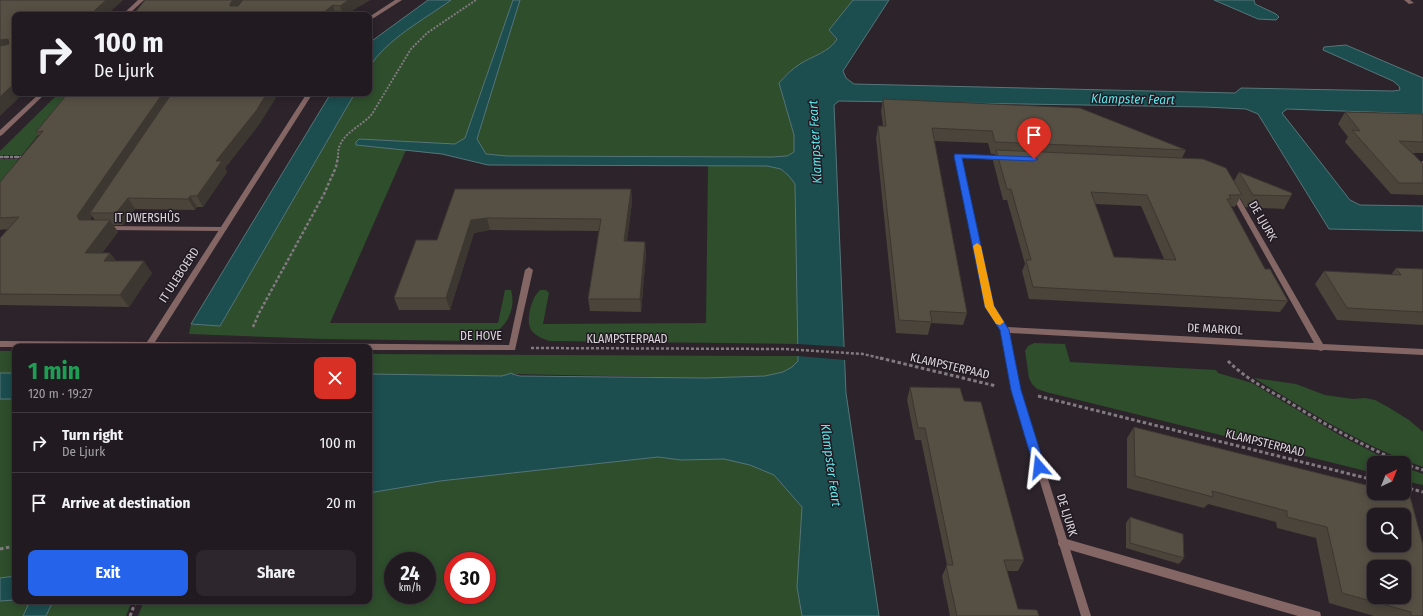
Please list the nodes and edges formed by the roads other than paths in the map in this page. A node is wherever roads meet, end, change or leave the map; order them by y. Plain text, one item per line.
1 (141, 0) edge
2 (399, 0) edge
3 (128, 12) edge
4 (372, 17) edge
5 (40, 96) edge
6 (308, 96) edge
7 (0, 134) edge
8 (1013, 158) edge
9 (1230, 188) edge
10 (98, 228) edge
11 (223, 229) junction
12 (529, 270) dead end
13 (1005, 330) junction
14 (0, 344) edge
15 (12, 344) edge
16 (150, 344) edge
17 (372, 347) edge
18 (1321, 348) junction
19 (1423, 352) edge
20 (1063, 543) junction
21 (1086, 616) edge
22 (1316, 616) edge

1 - 3 street
2 - 4 street
5 - 7 street
6 - 11 street, IT ULEBOERD
8 - 13 street, DE LJURK
9 - 18 street, DE LJURK
10 - 11 street, IT DWERSHÛS
11 - 16 street, IT ULEBOERD
12 - 17 street, DE HOVE
13 - 18 street, DE MARKOL
13 - 20 street, DE LJURK
14 - 15 street
18 - 19 street, DE MARKOL
20 - 21 street, DE LJURK
20 - 22 street

